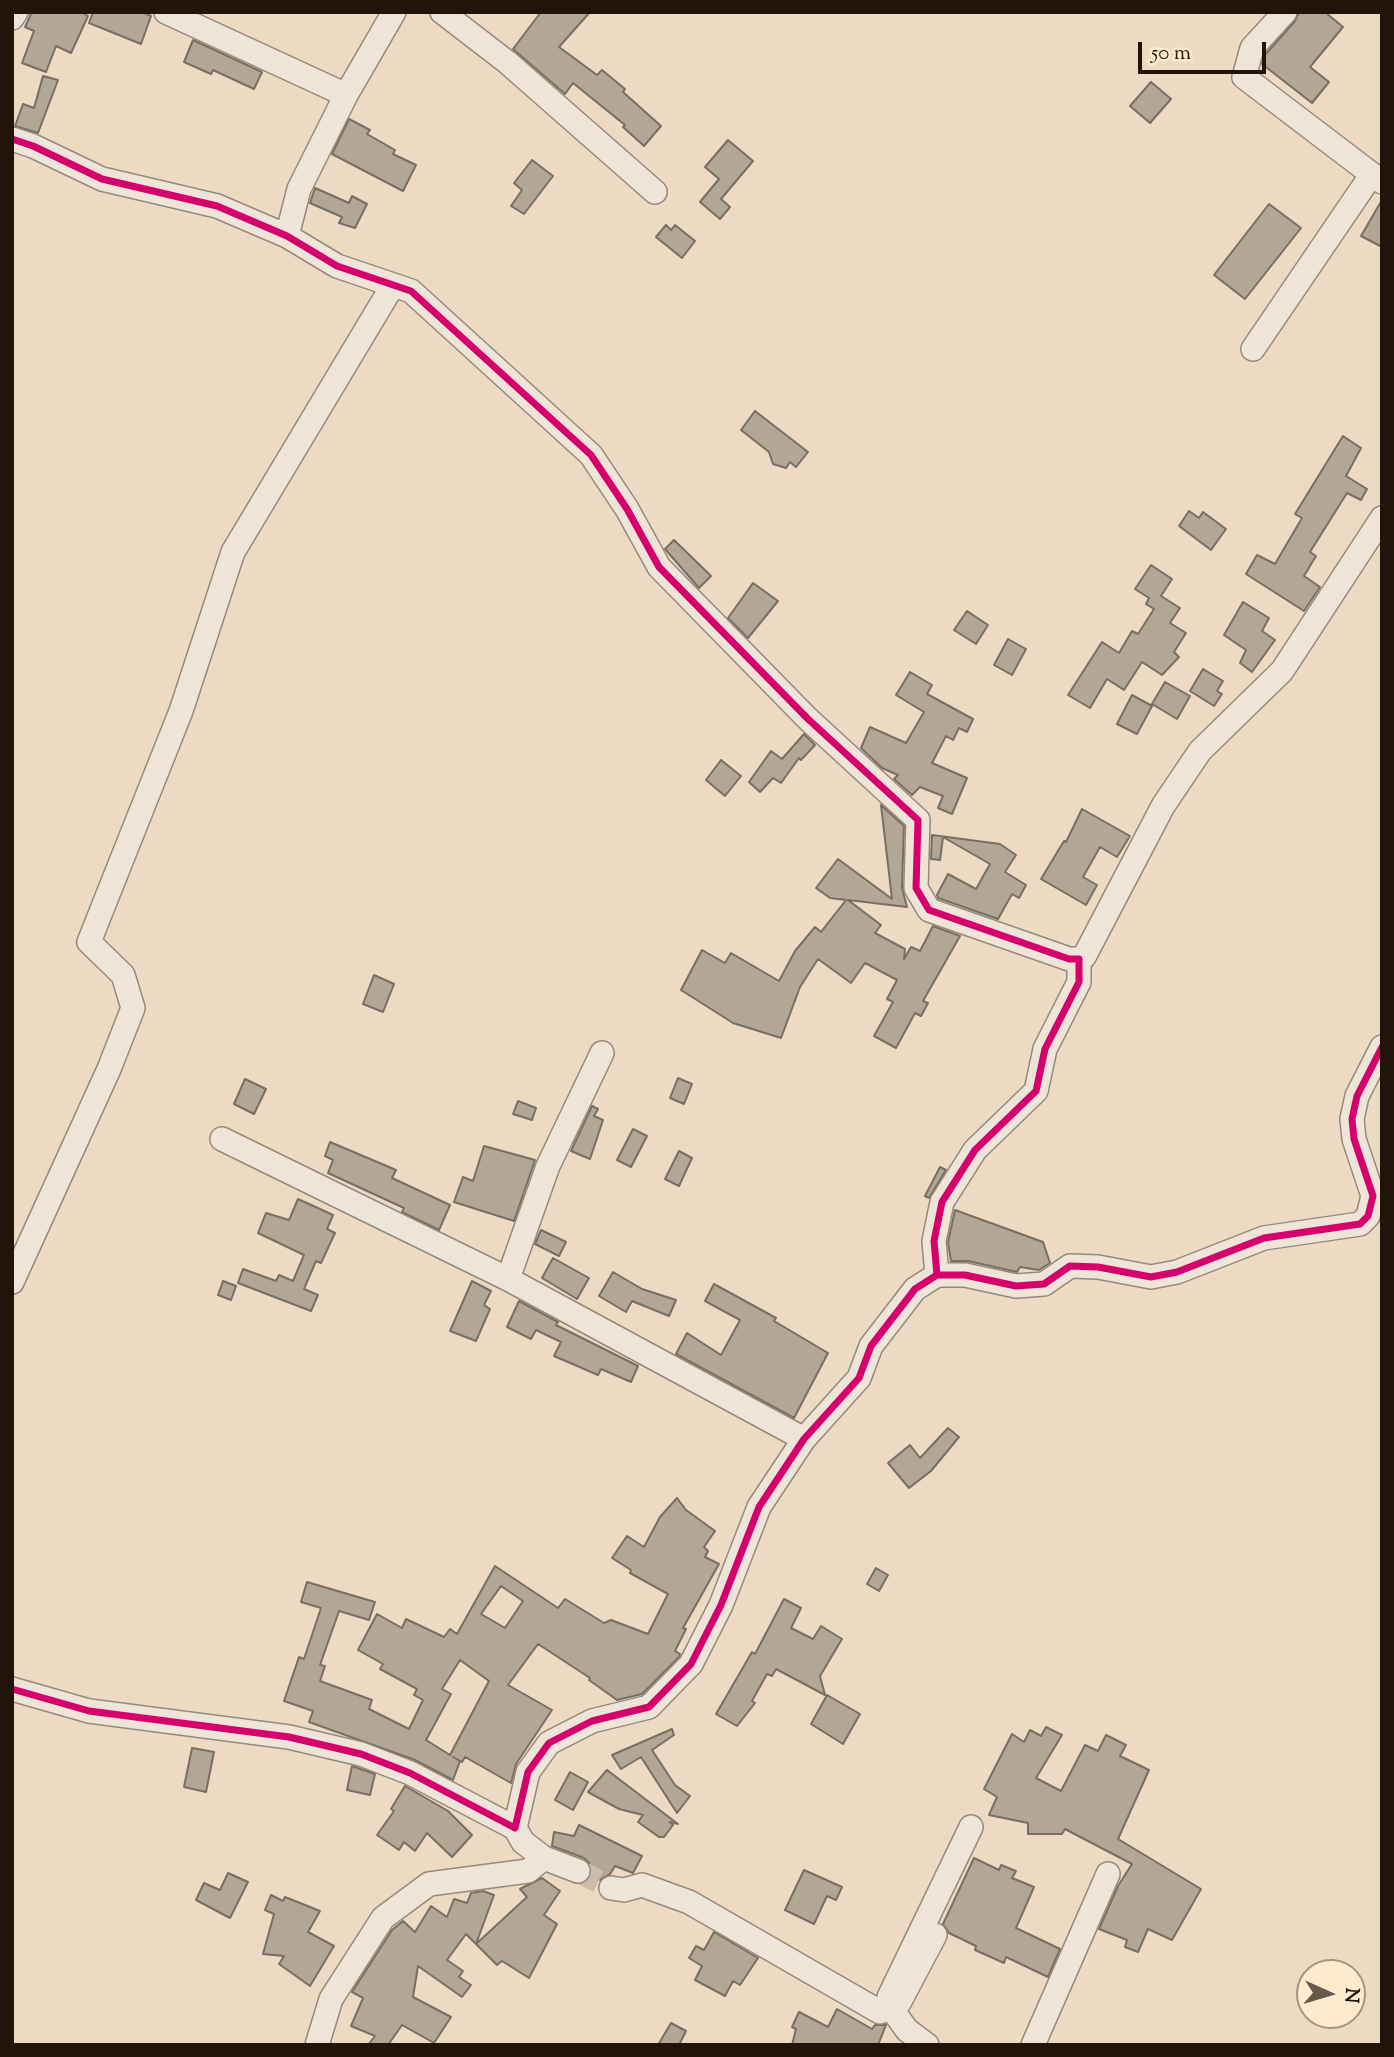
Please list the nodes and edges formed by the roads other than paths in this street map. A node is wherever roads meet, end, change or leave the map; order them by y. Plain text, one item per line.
1 (16, 12) edge
2 (166, 12) edge
3 (394, 12) edge
4 (442, 12) edge
5 (1285, 12) edge
6 (12, 18) edge
7 (346, 95) junction
8 (12, 139) edge
9 (1377, 178) edge
10 (655, 192) dead end
11 (287, 236) junction
12 (393, 285) junction
13 (1253, 349) dead end
14 (1382, 518) edge
15 (1079, 959) junction
16 (1382, 1047) edge
17 (602, 1053) dead end
18 (222, 1139) dead end
19 (937, 1275) junction
20 (508, 1279) junction
21 (12, 1282) edge
22 (804, 1439) junction
23 (12, 1689) edge
24 (971, 1827) dead end
25 (515, 1828) junction
26 (544, 1858) junction
27 (578, 1871) tunnel mouth
28 (1108, 1874) dead end
29 (611, 1888) tunnel mouth
30 (935, 1935) dead end
31 (891, 2008) junction
32 (317, 2045) edge
33 (927, 2045) edge
34 (1033, 2045) edge

1 - 6 street
2 - 7 street
3 - 7 street
4 - 10 street
5 - 9 street
7 - 11 street
8 - 11 street
9 - 13 street
11 - 12 street
12 - 15 street
12 - 21 street
14 - 15 street
15 - 19 street
16 - 19 street
17 - 20 street
18 - 20 street
19 - 22 street
20 - 22 street
22 - 25 street
23 - 25 street
24 - 31 street
25 - 26 street
26 - 27 street
26 - 32 street
28 - 34 street
29 - 31 street
30 - 31 street
31 - 33 street

